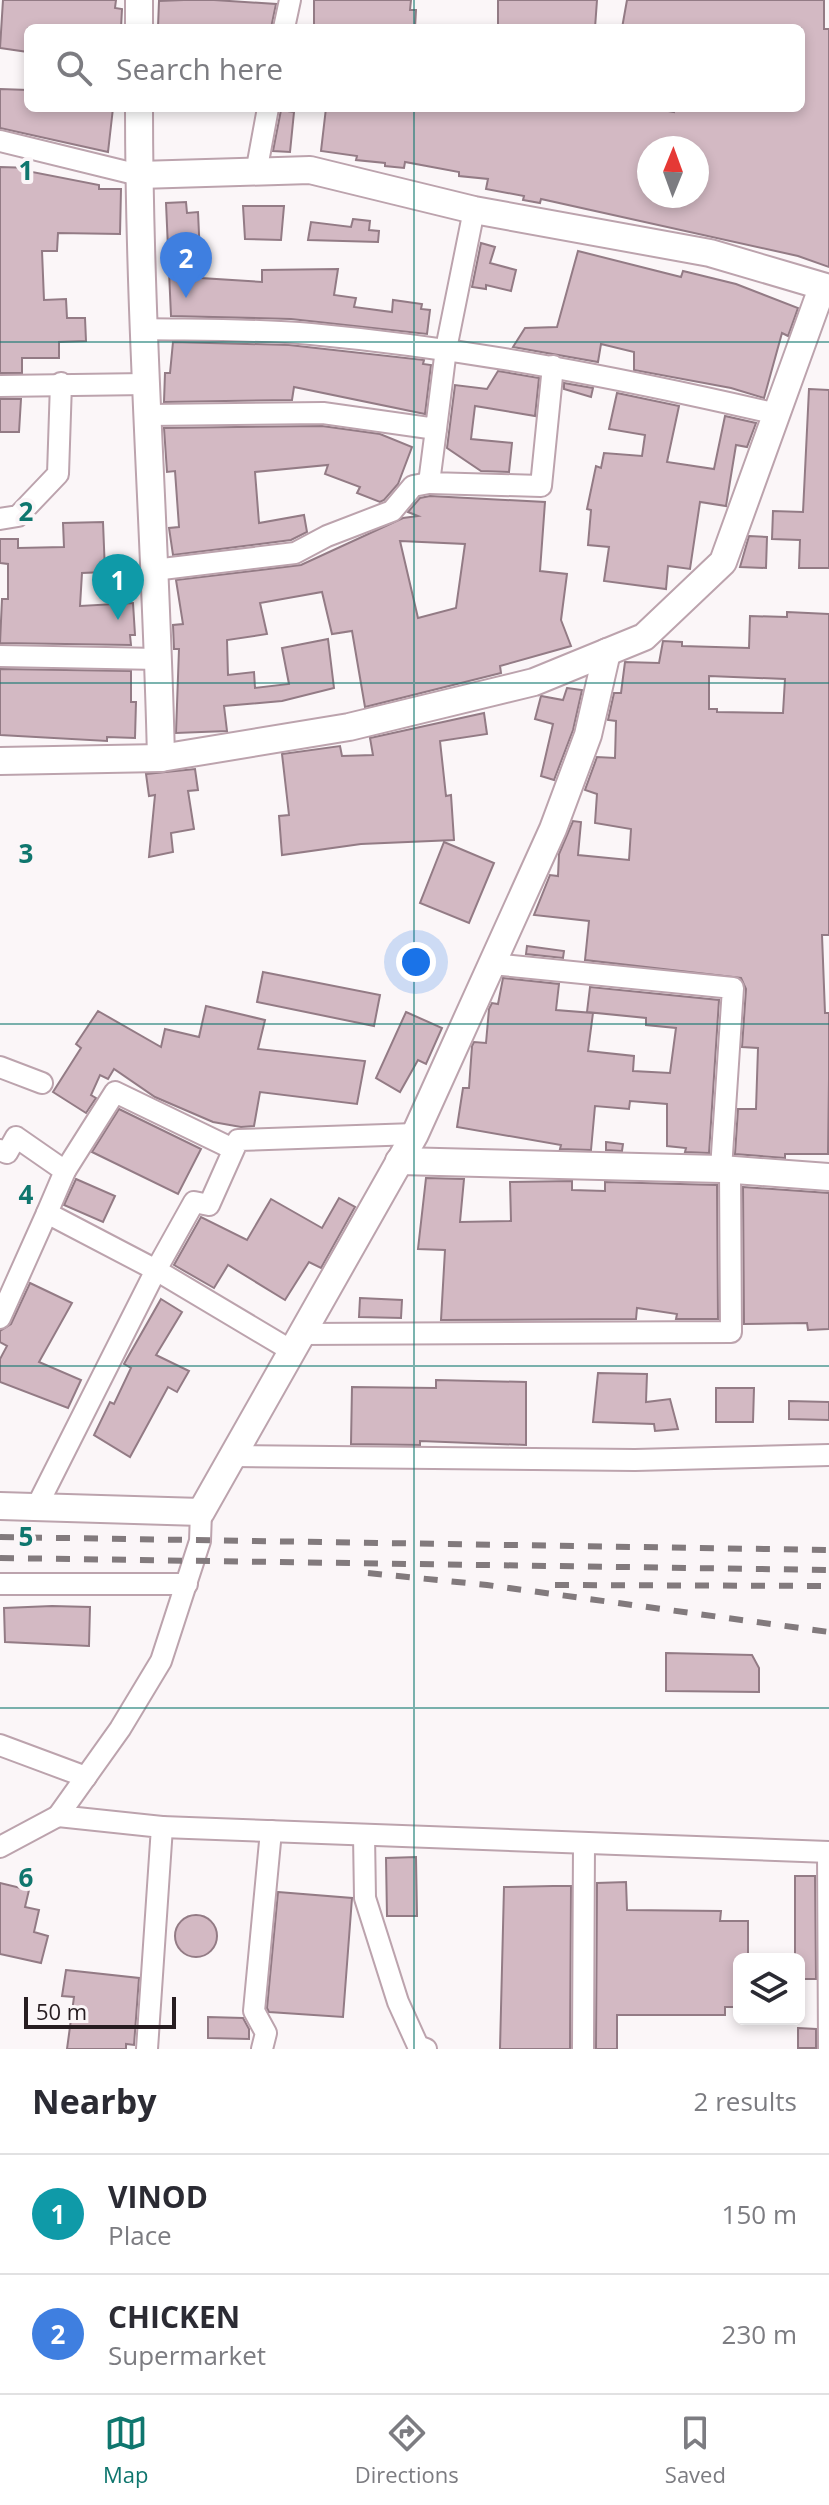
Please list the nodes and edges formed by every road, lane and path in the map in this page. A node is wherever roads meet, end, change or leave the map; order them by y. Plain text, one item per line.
1 (139, 0) edge
2 (290, 0) edge
3 (139, 24) edge
4 (285, 24) edge
5 (139, 112) edge
6 (267, 112) edge
7 (0, 141) edge
8 (256, 173) junction
9 (139, 175) junction
10 (474, 210) junction
11 (826, 288) edge
12 (142, 329) junction
13 (446, 349) junction
14 (553, 366) junction
15 (61, 383) junction
16 (147, 384) junction
17 (0, 386) edge
18 (777, 414) junction
19 (148, 415) junction
20 (436, 429) junction
21 (429, 483) junction
22 (0, 519) edge
23 (154, 570) junction
24 (607, 652) junction
25 (0, 656) edge
26 (159, 659) junction
27 (161, 758) junction
28 (0, 761) edge
29 (492, 964) junction
30 (0, 1067) edge
31 (42, 1083) dead end
32 (415, 1134) junction
33 (233, 1149) junction
34 (0, 1150) edge
35 (399, 1161) junction
36 (725, 1170) junction
37 (65, 1171) junction
38 (829, 1177) edge
39 (47, 1213) junction
40 (156, 1270) junction
41 (0, 1318) edge
42 (297, 1343) junction
43 (829, 1455) edge
44 (232, 1456) junction
45 (0, 1506) edge
46 (37, 1506) junction
47 (201, 1512) junction
48 (0, 1584) edge
49 (187, 1584) junction
50 (0, 1745) edge
51 (86, 1777) junction
52 (58, 1816) junction
53 (162, 1827) junction
54 (271, 1831) junction
55 (364, 1835) junction
56 (584, 1843) junction
57 (0, 1847) edge
58 (828, 1852) edge
59 (147, 2049) edge
60 (262, 2049) edge
61 (426, 2049) edge
62 (583, 2049) edge
63 (829, 2049) edge

1 - 3 street
2 - 4 street
5 - 9 street
6 - 8 street
7 - 9 street
8 - 9 street
8 - 10 street
9 - 12 street
10 - 11 street
10 - 13 street
11 - 18 street
12 - 13 street
12 - 16 street
13 - 14 street
13 - 20 street
14 - 18 street
14 - 21 street
15 - 16 street
15 - 17 street
15 - 22 street
16 - 19 street
18 - 24 street
19 - 20 street
19 - 23 street
20 - 21 street
21 - 23 street
23 - 26 street
24 - 27 street
24 - 29 street
25 - 26 street
26 - 27 street
27 - 28 street
29 - 32 street
29 - 36 street
30 - 31 street
32 - 33 street
32 - 35 street
33 - 37 street
33 - 40 street
34 - 37 street
35 - 36 street
35 - 42 street
36 - 38 street
36 - 42 street
37 - 39 street
39 - 40 street
39 - 41 street
40 - 42 street
40 - 46 street
42 - 44 street
43 - 44 street
44 - 47 street
45 - 46 street
46 - 47 street
47 - 49 street
48 - 49 street
49 - 51 street
50 - 51 street
51 - 52 street
52 - 53 street
52 - 57 street
53 - 54 street
53 - 59 street
54 - 55 street
54 - 60 street
55 - 56 street
55 - 61 street
56 - 58 street
56 - 62 street
58 - 63 street

